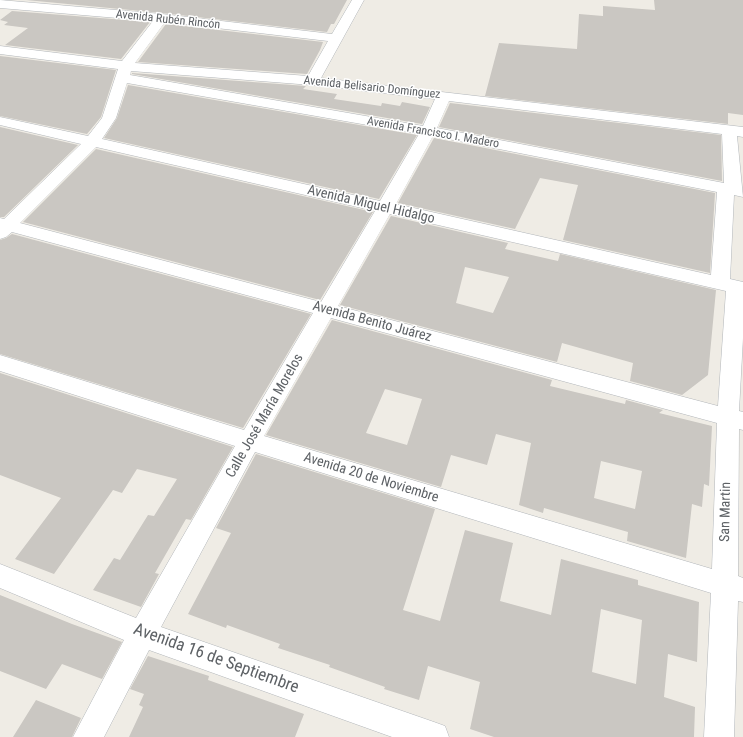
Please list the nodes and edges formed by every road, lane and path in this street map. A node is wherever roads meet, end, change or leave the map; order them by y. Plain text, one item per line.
1 (358, 0) edge
2 (0, 4) edge
3 (162, 18) junction
4 (336, 38) junction
5 (0, 50) edge
6 (124, 72) junction
7 (312, 81) junction
8 (444, 96) junction
9 (0, 121) edge
10 (428, 131) junction
11 (736, 131) edge
12 (92, 142) junction
13 (734, 190) edge
14 (385, 208) junction
15 (3, 227) edge
16 (733, 286) edge
17 (326, 310) junction
18 (0, 363) edge
19 (735, 419) edge
20 (249, 441) junction
21 (0, 576) edge
22 (734, 587) edge
23 (142, 634) junction
24 (88, 737) edge
25 (434, 737) edge
26 (719, 737) edge

1 - 4 street
2 - 3 street, Avenida Rubén Rincón
3 - 4 street, Avenida Rubén Rincón
3 - 6 street
4 - 7 street
5 - 6 street, Avenida Belisario Domínguez
6 - 7 street, Avenida Belisario Domínguez
6 - 10 street, Avenida Francisco I. Madero
6 - 12 street
7 - 8 street, Avenida Belisario Domínguez
8 - 10 street, Calle José María Morelos
8 - 11 street, Avenida Belisario Domínguez
9 - 12 street, Avenida Miguel Hidalgo
10 - 13 street, Avenida Francisco I. Madero
10 - 14 street, Calle José María Morelos
11 - 13 street, San Martin
12 - 14 street, Avenida Miguel Hidalgo
12 - 15 street
13 - 16 street, San Martin
14 - 16 street, Avenida Miguel Hidalgo
14 - 17 street, Calle José María Morelos
15 - 17 street, Avenida Benito Juárez
16 - 19 street, San Martin
17 - 19 street, Avenida Benito Juárez
17 - 20 street, Calle José María Morelos
18 - 20 street, Avenida 20 de Noviembre
19 - 22 street, San Martin
20 - 22 street, Avenida 20 de Noviembre
20 - 23 street, Calle José María Morelos
21 - 23 street, Avenida 16 de Septiembre
22 - 26 street, San Martin
23 - 24 street, Calle José María Morelos
23 - 25 street, Avenida 16 de Septiembre

